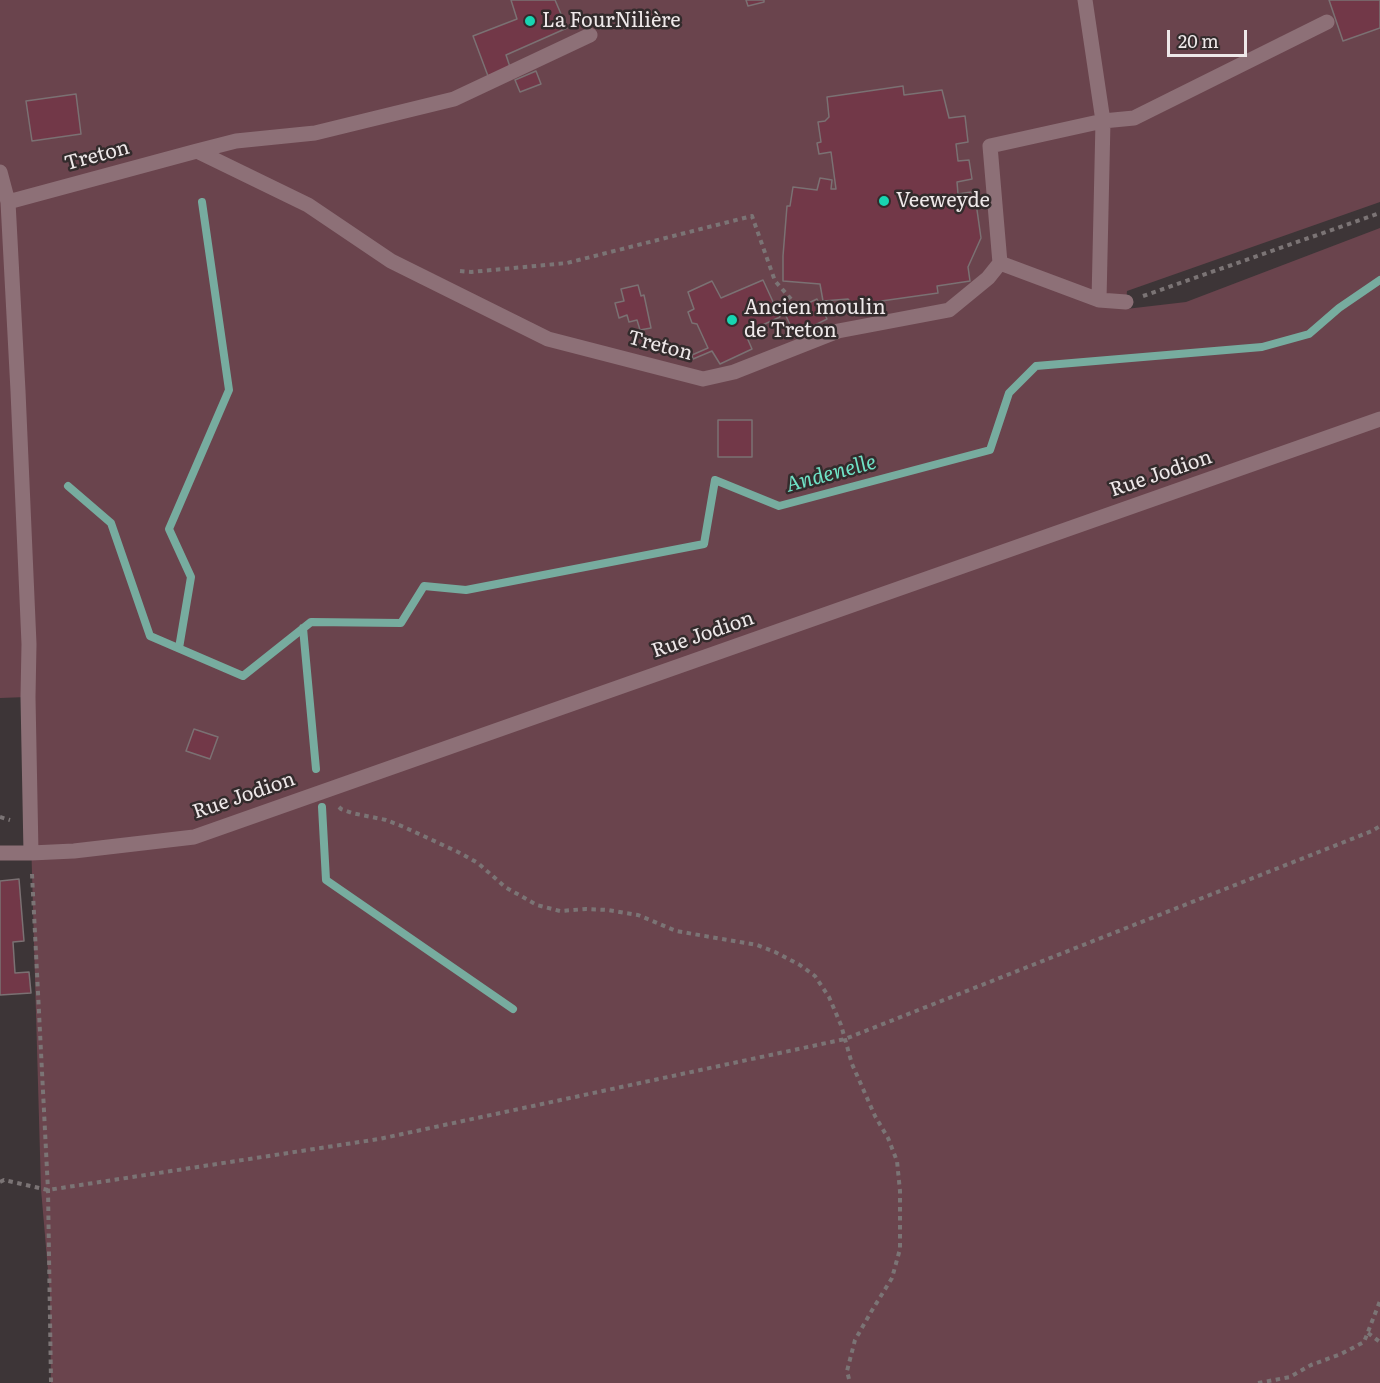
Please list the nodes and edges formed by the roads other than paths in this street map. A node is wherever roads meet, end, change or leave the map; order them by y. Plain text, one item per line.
1 (1085, 0) edge
2 (1327, 22) dead end
3 (590, 34) dead end
4 (1103, 121) junction
5 (197, 151) junction
6 (0, 171) edge
7 (8, 202) junction
8 (1000, 263) junction
9 (1099, 300) junction
10 (1126, 302) road end
11 (1380, 419) edge
12 (0, 853) edge
13 (31, 853) junction

1 - 4 street
2 - 4 street
3 - 5 street, Treton
4 - 8 street
4 - 9 street
5 - 7 street, Treton
5 - 8 street, Treton
6 - 7 street
7 - 13 street
8 - 9 street
9 - 10 street
11 - 13 street, Rue Jodion
12 - 13 street, Rue Jodion

